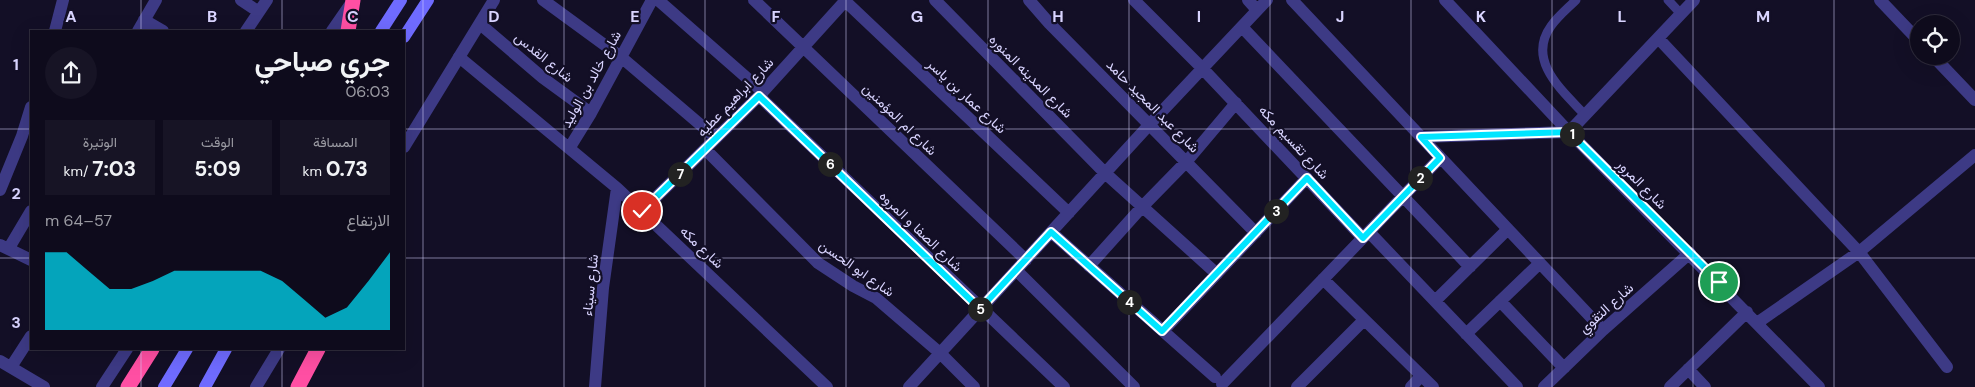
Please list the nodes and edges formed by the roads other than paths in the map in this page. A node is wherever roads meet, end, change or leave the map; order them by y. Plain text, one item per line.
1 (64, 0) edge
2 (156, 0) edge
3 (240, 0) edge
4 (267, 0) edge
5 (353, 0) edge
6 (401, 0) edge
7 (428, 0) edge
8 (494, 0) edge
9 (543, 0) edge
10 (652, 0) edge
11 (658, 0) edge
12 (754, 0) edge
13 (845, 0) edge
14 (935, 0) edge
15 (1029, 0) edge
16 (1134, 0) edge
17 (1248, 0) edge
18 (1267, 0) edge
19 (1292, 0) edge
20 (1445, 0) edge
21 (1576, 0) edge
22 (1668, 0) edge
23 (1694, 0) edge
24 (1887, 2) edge
25 (1257, 10) junction
26 (259, 12) junction
27 (1681, 14) junction
28 (480, 24) junction
29 (141, 26) edge
30 (1242, 27) junction
31 (55, 30) edge
32 (159, 30) edge
33 (247, 30) edge
34 (333, 30) edge
35 (348, 30) edge
36 (382, 30) edge
37 (1910, 30) edge
38 (405, 35) edge
39 (1658, 38) junction
40 (802, 47) junction
41 (459, 57) junction
42 (621, 57) junction
43 (1942, 65) edge
44 (1202, 68) junction
45 (761, 94) junction
46 (1975, 100) edge
47 (1236, 103) junction
48 (30, 110) edge
49 (591, 113) junction
50 (1585, 116) junction
51 (1150, 124) junction
52 (1569, 132) junction
53 (1421, 137) junction
54 (716, 138) junction
55 (405, 145) edge
56 (570, 147) junction
57 (705, 149) junction
58 (1975, 155) edge
59 (1440, 158) junction
60 (1187, 161) junction
61 (1105, 173) junction
62 (1307, 178) junction
63 (617, 188) junction
64 (0, 190) edge
65 (1404, 196) junction
66 (1142, 206) junction
67 (642, 211) junction
68 (30, 212) edge
69 (1069, 212) junction
70 (1508, 230) junction
71 (1051, 232) junction
72 (1256, 233) junction
73 (1366, 235) junction
74 (5, 247) edge
75 (1859, 252) junction
76 (1690, 253) junction
77 (30, 260) edge
78 (1026, 260) junction
79 (1540, 263) junction
80 (1089, 266) junction
81 (1470, 267) junction
82 (1016, 270) junction
83 (1216, 274) junction
84 (1323, 279) junction
85 (1435, 301) junction
86 (1500, 302) junction
87 (980, 309) junction
88 (1747, 312) junction
89 (1364, 320) junction
90 (1757, 323) junction
91 (1603, 330) junction
92 (1162, 331) junction
93 (1466, 334) junction
94 (30, 337) edge
95 (127, 350) edge
96 (151, 350) edge
97 (187, 350) edge
98 (225, 350) edge
99 (279, 350) edge
100 (317, 350) edge
101 (940, 353) junction
102 (6, 364) edge
103 (1948, 367) dead end
104 (1564, 368) junction
105 (1688, 369) junction
106 (1421, 376) junction
107 (1221, 383) edge
108 (44, 387) edge
109 (102, 387) edge
110 (128, 387) edge
111 (164, 387) edge
112 (205, 387) edge
113 (256, 387) edge
114 (298, 387) edge
115 (595, 387) edge
116 (827, 387) edge
117 (909, 387) edge
118 (974, 387) edge
119 (1064, 387) edge
120 (1134, 387) edge
121 (1206, 387) edge
122 (1297, 387) edge
123 (1411, 387) edge
124 (1433, 387) edge
125 (1517, 387) edge
126 (1544, 387) edge
127 (1670, 387) edge
128 (1705, 387) edge
129 (1820, 387) edge

1 - 31 street
2 - 29 street
3 - 26 street
4 - 26 street
5 - 34 street
5 - 35 highway
6 - 36 main road
7 - 38 main road
8 - 28 street
9 - 42 street
10 - 42 street, شارع خالد بن الوليد
11 - 45 street, شارع الصفا و المروه
12 - 40 street, شارع ام المؤمنين
13 - 40 street, شارع ابراهيم عطيه
13 - 69 street, شارع عمار بن ياسر
14 - 61 street, شارع المدينه المنوره
15 - 51 street, شارع عبد المجيد حامد
16 - 44 street, شارع تقسيم مكه
17 - 25 street
18 - 25 street
19 - 53 street
20 - 52 street, شارع المرور
21 - 50 lane
22 - 27 lane
23 - 27 street
24 - 37 street
25 - 30 street
26 - 33 street
27 - 39 street
28 - 41 street
28 - 49 street, شارع القدس
29 - 32 street
30 - 44 street
30 - 65 street
39 - 50 street
39 - 75 street
40 - 45 street, شارع ابراهيم عطيه
40 - 78 street, شارع ام المؤمنين
41 - 55 street
41 - 56 street, شارع مكه
42 - 49 street, شارع خالد بن الوليد
42 - 54 street
43 - 46 street
44 - 47 street, شارع تقسيم مكه
44 - 51 street
45 - 54 street, شارع ابراهيم عطيه
45 - 87 street, شارع الصفا و المروه
47 - 60 street
47 - 62 street, شارع تقسيم مكه
48 - 64 street
49 - 56 street, شارع خالد بن الوليد
50 - 52 street
51 - 60 street, شارع عبد المجيد حامد
51 - 61 street
52 - 53 street
52 - 76 street, شارع المرور
53 - 59 street
54 - 57 street, شارع ابراهيم عطيه
56 - 63 street, شارع مكه
57 - 67 street, شارع ابراهيم عطيه
57 - 101 street, شارع ابو الحسن
58 - 75 street
59 - 65 street
59 - 70 street
60 - 66 street
60 - 72 street, شارع عبد المجيد حامد
61 - 66 street, شارع المدينه المنوره
61 - 69 street
62 - 72 street
62 - 73 street, شارع تقسيم مكه
63 - 67 street, شارع مكه
63 - 115 street, شارع سيناء
65 - 73 street
65 - 81 street
66 - 80 street
66 - 83 street, شارع المدينه المنوره
67 - 116 street, شارع مكه
68 - 74 street
69 - 71 street
70 - 79 street
70 - 81 street
71 - 78 street
71 - 80 street
72 - 83 street
73 - 84 street
73 - 85 street, شارع تقسيم مكه
74 - 77 street
75 - 90 street
75 - 103 street
76 - 88 street, شارع المرور
76 - 91 street, شارع التقوي
78 - 82 street
79 - 86 street
79 - 91 street
80 - 92 street
81 - 85 street
82 - 87 street
82 - 120 street
83 - 92 street
84 - 89 street
84 - 107 street
85 - 93 street, شارع تقسيم مكه
86 - 93 street
86 - 104 street
87 - 101 street
87 - 119 street, شارع الصفا و المروه
88 - 90 street, شارع المرور
88 - 105 street
89 - 106 street
89 - 122 street
90 - 129 street, شارع المرور
91 - 104 street, شارع التقوي
92 - 107 street
93 - 125 street, شارع تقسيم مكه
94 - 102 street
95 - 109 street
96 - 110 highway
97 - 111 main road
98 - 112 main road
99 - 113 street
100 - 114 highway
101 - 117 street
101 - 118 street, شارع ابو الحسن
102 - 108 street
104 - 126 street, شارع التقوي
105 - 127 street
105 - 128 street
106 - 123 street
106 - 124 street
107 - 121 street

